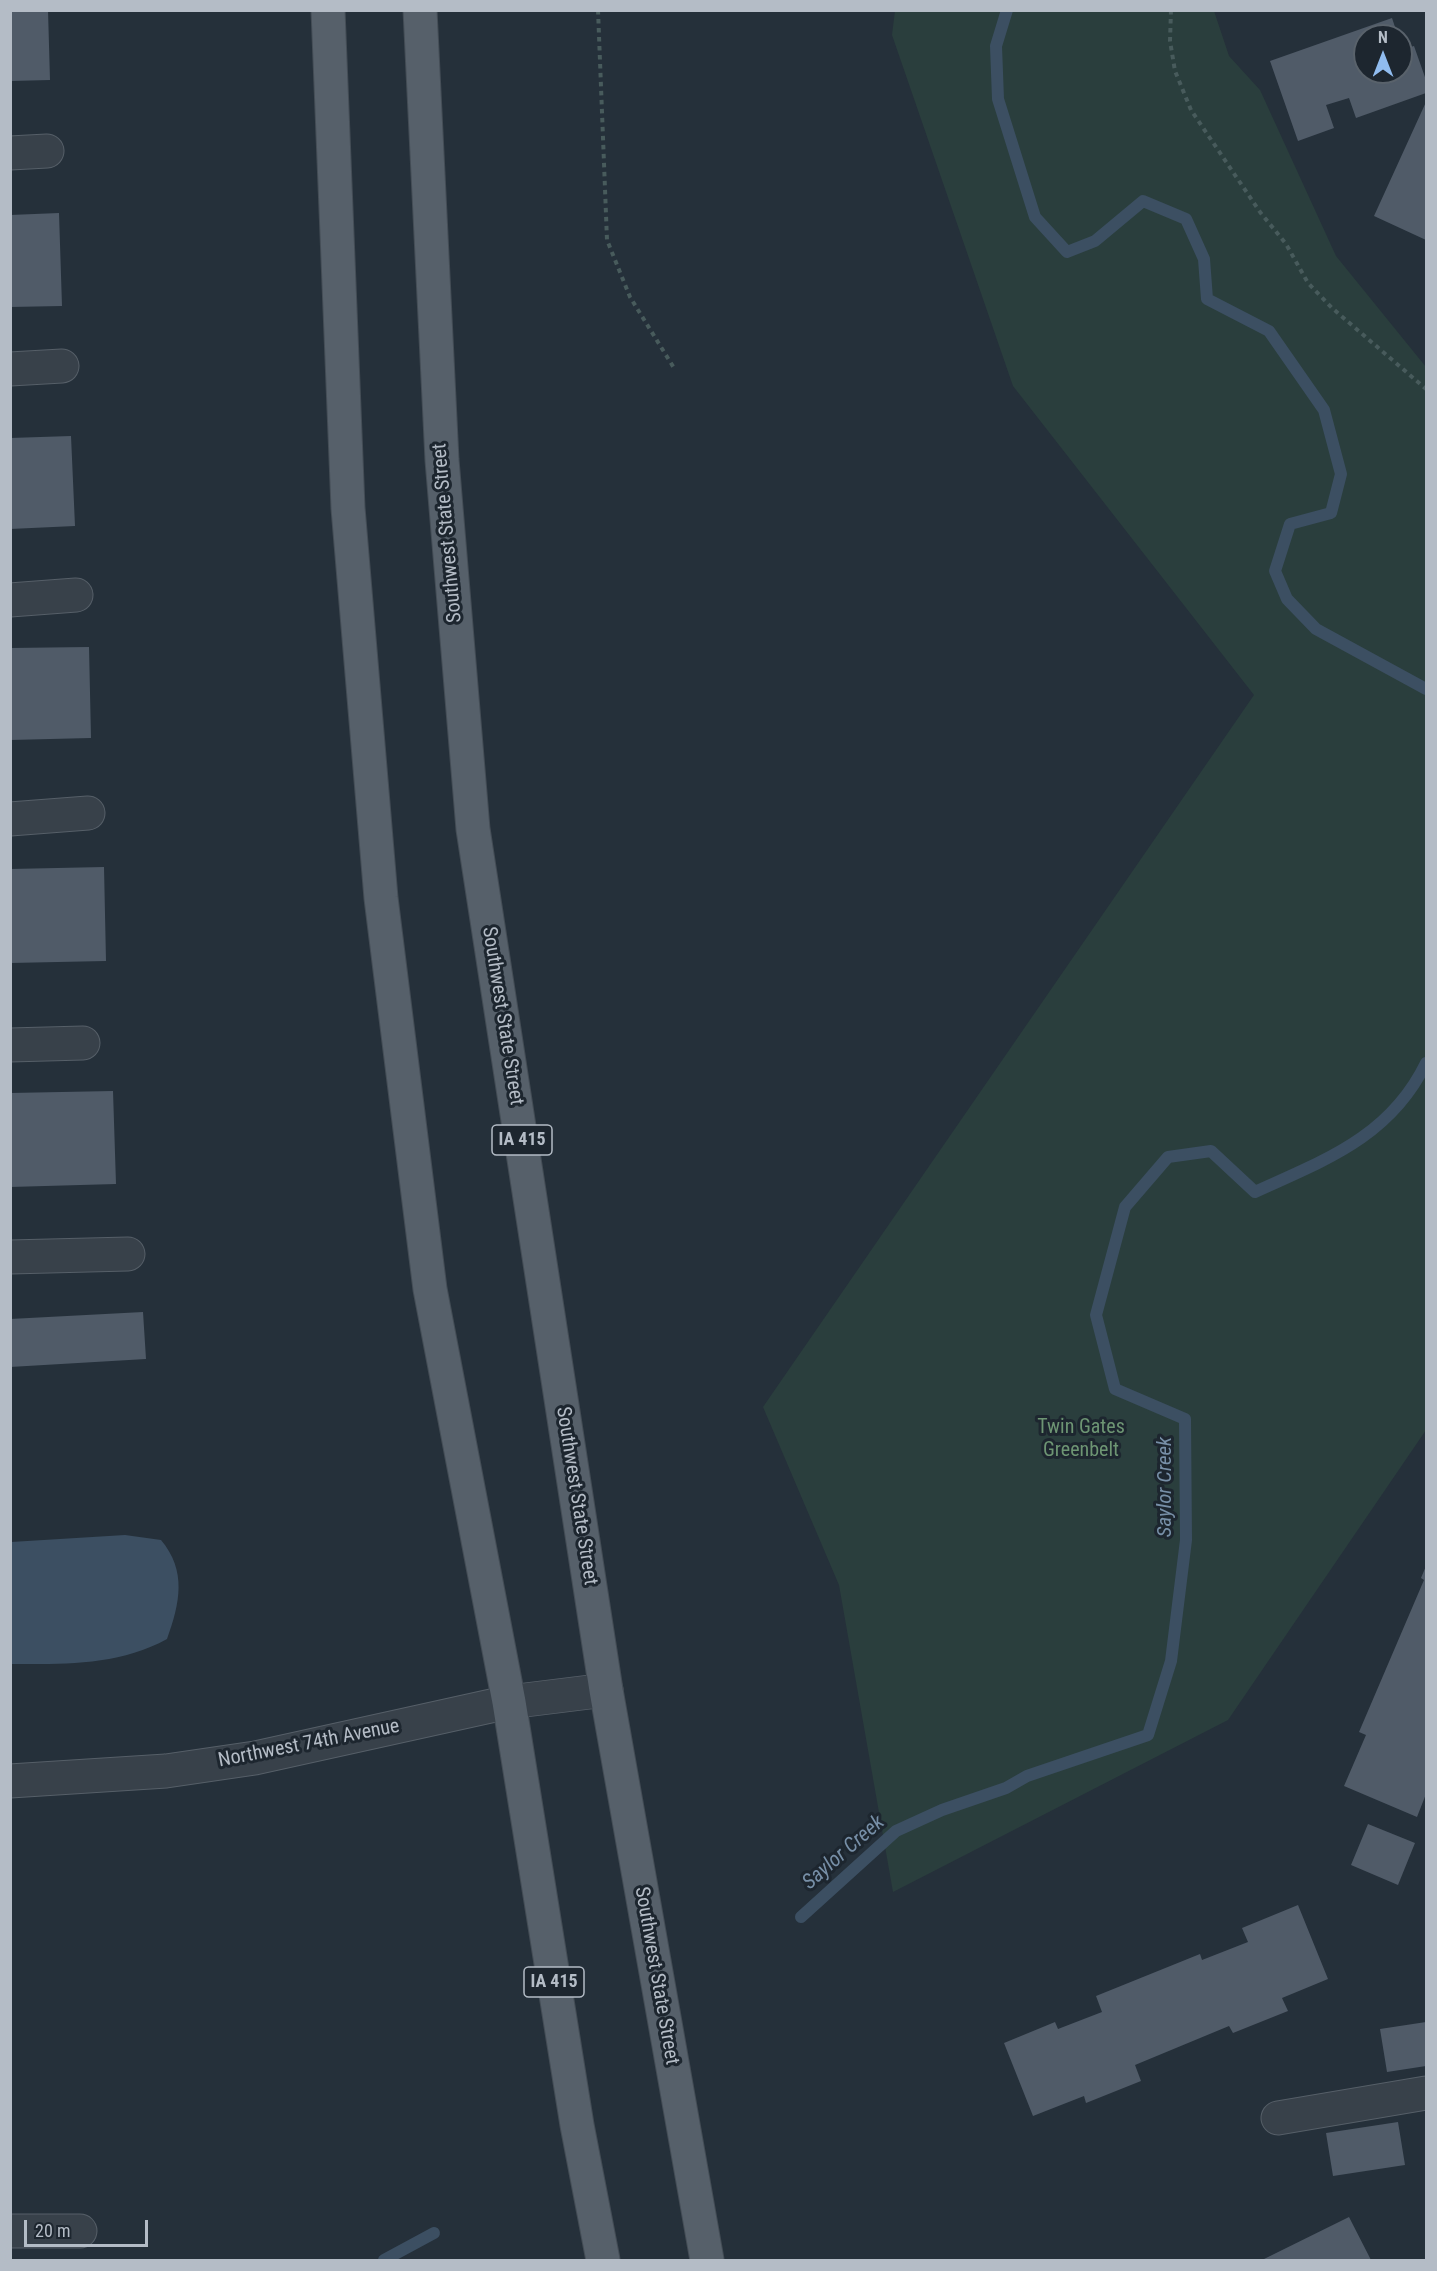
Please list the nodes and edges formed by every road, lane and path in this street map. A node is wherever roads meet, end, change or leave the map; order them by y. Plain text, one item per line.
1 (328, 10) edge
2 (420, 10) edge
3 (598, 10) edge
4 (1171, 10) edge
5 (47, 151) dead end
6 (10, 153) edge
7 (62, 366) dead end
8 (674, 368) dead end
9 (10, 369) edge
10 (1426, 389) edge
11 (76, 595) dead end
12 (10, 600) edge
13 (88, 813) dead end
14 (10, 819) edge
15 (83, 1043) dead end
16 (10, 1045) edge
17 (128, 1254) dead end
18 (10, 1257) edge
19 (606, 1690) junction
20 (509, 1702) junction
21 (10, 1781) edge
22 (1426, 2093) edge
23 (1278, 2118) dead end
24 (10, 2231) edge
25 (80, 2231) dead end
26 (603, 2260) edge
27 (706, 2260) edge

1 - 20 main road, IA 415
2 - 19 main road, Southwest State Street / IA 415
3 - 8 path
4 - 10 path
5 - 6 street
7 - 9 street
11 - 12 street
13 - 14 street
15 - 16 street
17 - 18 street
19 - 20 street, Northwest 74th Avenue
19 - 27 main road, Southwest State Street / IA 415
20 - 21 street, Northwest 74th Avenue
20 - 26 main road, IA 415
22 - 23 street
24 - 25 street

